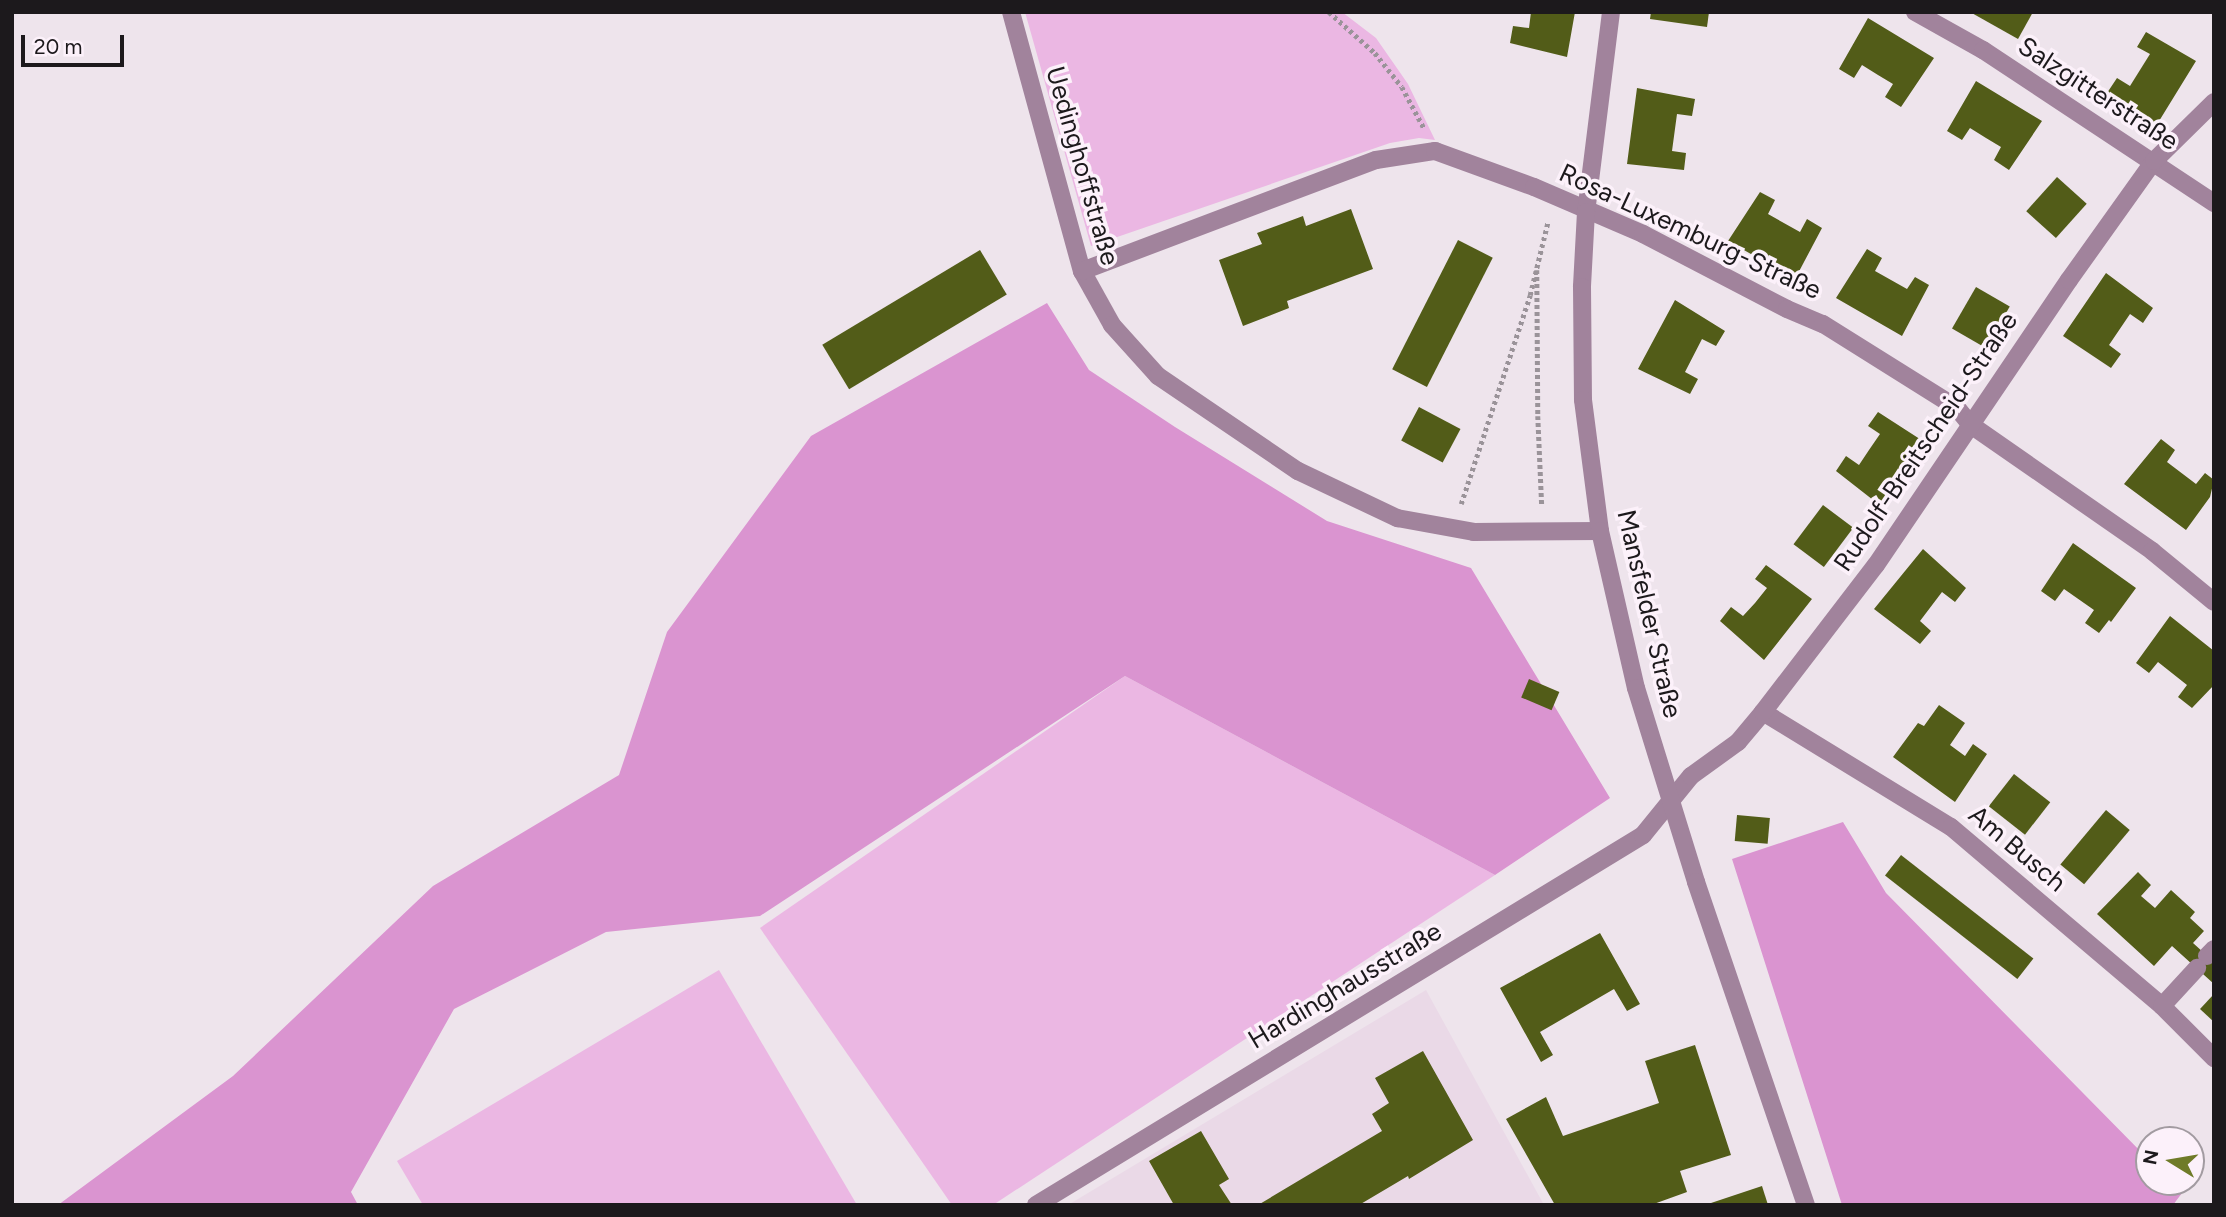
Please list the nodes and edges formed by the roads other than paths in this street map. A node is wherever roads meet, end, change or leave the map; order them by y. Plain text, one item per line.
1 (1011, 12) edge
2 (1611, 12) edge
3 (1915, 12) edge
4 (2214, 102) edge
5 (2154, 161) junction
6 (2214, 203) edge
7 (1586, 212) junction
8 (1082, 271) junction
9 (1971, 425) junction
10 (1600, 531) junction
11 (2214, 602) edge
12 (1763, 712) junction
13 (1671, 802) junction
14 (2206, 958) edge
15 (2162, 1006) junction
16 (2214, 1058) edge
17 (1036, 1205) edge
18 (1807, 1205) edge

1 - 8 street, Uedinghoffstraße
2 - 7 street, Mansfelder Straße
3 - 5 street, Salzgitterstraße
4 - 5 street, Rudolf-Breitscheid-Straße
5 - 6 street, Salzgitterstraße
5 - 9 street, Rudolf-Breitscheid-Straße
7 - 8 street, Rosa-Luxemburg-Straße
7 - 9 street, Rosa-Luxemburg-Straße
7 - 10 street, Mansfelder Straße
8 - 10 street, Uedinghoffstraße
9 - 11 street, Rosa-Luxemburg-Straße
9 - 12 street, Rudolf-Breitscheid-Straße
10 - 13 street, Mansfelder Straße
12 - 13 street, Rudolf-Breitscheid-Straße
12 - 15 street, Am Busch
13 - 17 street, Hardinghausstraße
13 - 18 street, Mansfelder Straße
14 - 15 street
15 - 16 street, Am Busch

